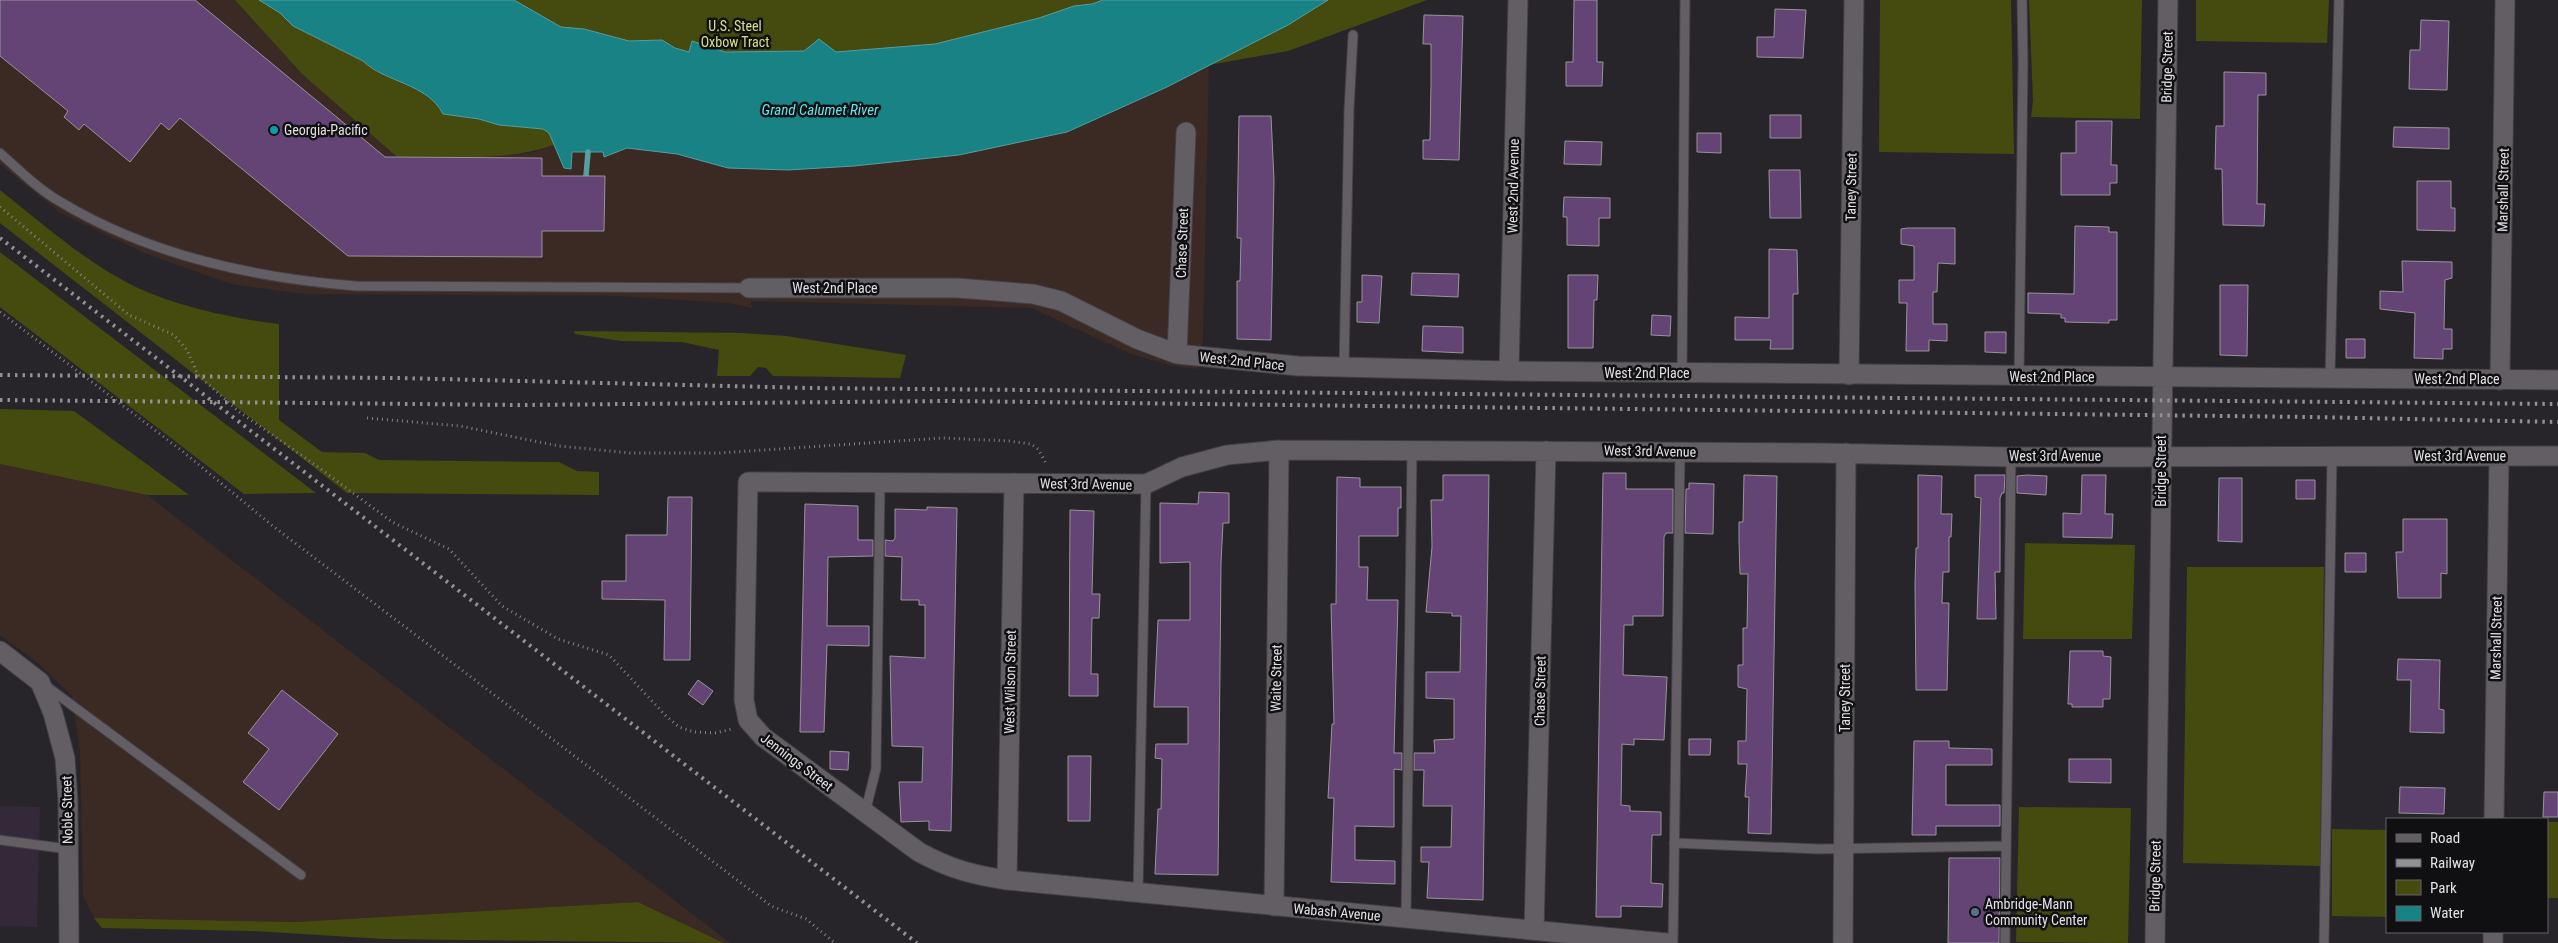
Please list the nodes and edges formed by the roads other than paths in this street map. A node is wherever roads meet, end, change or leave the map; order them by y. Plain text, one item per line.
1 (1518, 0) edge
2 (1685, 0) edge
3 (1854, 0) edge
4 (2022, 0) edge
5 (2168, 0) edge
6 (2339, 0) edge
7 (2506, 0) edge
8 (1352, 35) dead end
9 (1186, 132) dead end
10 (0, 153) edge
11 (749, 288) joint
12 (1177, 354) junction
13 (1344, 368) junction
14 (1509, 371) junction
15 (1682, 373) junction
16 (1849, 375) junction
17 (2018, 376) junction
18 (2162, 377) junction
19 (2330, 378) junction
20 (2500, 380) junction
21 (2558, 380) edge
22 (1279, 450) junction
23 (1412, 450) junction
24 (1546, 451) junction
25 (1680, 452) junction
26 (1846, 453) junction
27 (2161, 456) junction
28 (2332, 456) junction
29 (2499, 456) junction
30 (2558, 456) edge
31 (2011, 457) junction
32 (880, 482) junction
33 (1014, 483) junction
34 (1146, 484) junction
35 (0, 651) edge
36 (40, 682) junction
37 (748, 720) joint
38 (865, 812) junction
39 (2494, 818) edge
40 (0, 840) edge
41 (1674, 844) junction
42 (2006, 846) junction
43 (1844, 848) junction
44 (68, 849) junction
45 (301, 875) dead end
46 (1007, 880) junction
47 (1138, 893) junction
48 (1274, 906) junction
49 (1406, 918) junction
50 (1534, 930) junction
51 (69, 943) edge
52 (1666, 943) edge
53 (1672, 943) edge
54 (1843, 943) edge
55 (2005, 943) edge
56 (2154, 943) edge
57 (2324, 943) edge

1 - 14 street, West 2nd Avenue
2 - 15 lane
3 - 16 street, Taney Street
4 - 17 lane
5 - 18 street, Bridge Street
6 - 19 lane
7 - 20 street, Marshall Street
8 - 13 lane
9 - 12 street, Chase Street
10 - 11 lane
11 - 12 street, West 2nd Place
12 - 13 street, West 2nd Place
13 - 14 street, West 2nd Place
14 - 15 street, West 2nd Place
15 - 16 street, West 2nd Place
16 - 17 street, West 2nd Place
17 - 18 street, West 2nd Place
18 - 19 street, West 2nd Place
18 - 27 street, Bridge Street
19 - 20 street, West 2nd Place
20 - 21 street, West 2nd Place
22 - 23 street, West 3rd Avenue
22 - 34 street, West 3rd Avenue
22 - 48 street, Waite Street
23 - 24 street, West 3rd Avenue
23 - 49 lane
24 - 25 street, West 3rd Avenue
24 - 50 street, Chase Street
25 - 26 street, West 3rd Avenue
25 - 41 lane
26 - 31 street, West 3rd Avenue
26 - 43 street, Taney Street
27 - 28 street, West 3rd Avenue
27 - 31 street, West 3rd Avenue
27 - 56 street, Bridge Street
28 - 29 street, West 3rd Avenue
28 - 57 lane
29 - 30 street, West 3rd Avenue
29 - 39 street, Marshall Street
31 - 42 lane
32 - 33 street, West 3rd Avenue
32 - 37 street, West 3rd Avenue
32 - 38 lane
33 - 34 street, West 3rd Avenue
33 - 46 street, West Wilson Street
34 - 47 lane
35 - 36 street
36 - 44 street, Noble Street
36 - 45 lane
37 - 38 street, Jennings Street
38 - 46 street, Jennings Street
40 - 44 lane
41 - 43 lane
41 - 53 lane
42 - 43 lane
42 - 55 lane
43 - 54 street, Taney Street
44 - 51 street, Noble Street
46 - 47 street, Wabash Avenue
47 - 48 street, Wabash Avenue
48 - 49 street, Wabash Avenue
49 - 50 street, Wabash Avenue
50 - 52 street, Wabash Avenue

